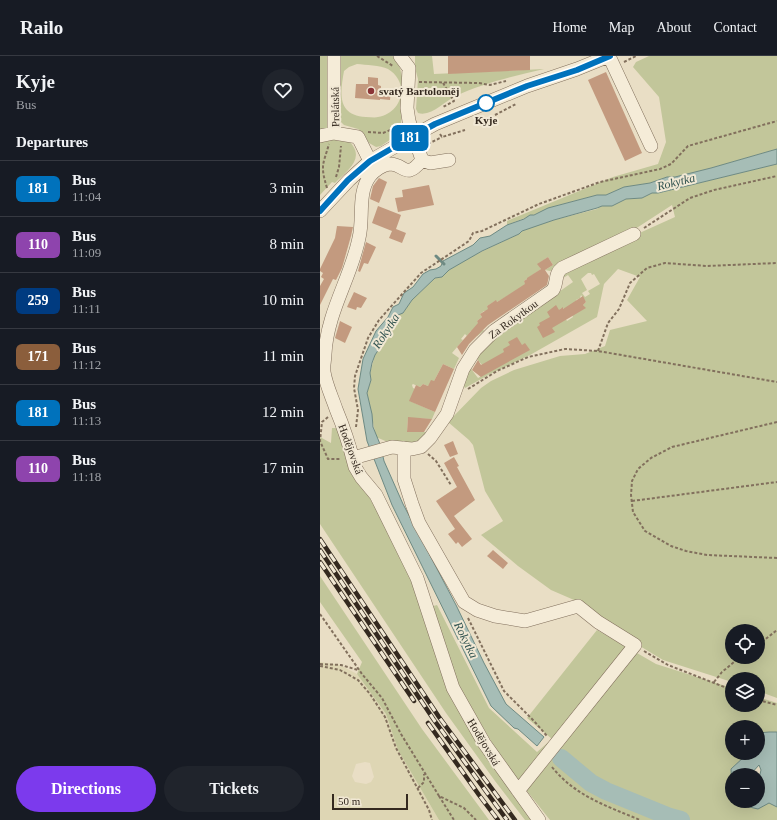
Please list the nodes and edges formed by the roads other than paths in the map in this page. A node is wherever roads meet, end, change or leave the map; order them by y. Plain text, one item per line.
1 (334, 56) edge
2 (400, 56) edge
3 (609, 56) edge
4 (409, 66) edge
5 (334, 132) junction
6 (415, 135) junction
7 (320, 136) edge
8 (651, 146) dead end
9 (422, 160) junction
10 (448, 160) dead end
11 (370, 161) junction
12 (320, 211) edge
13 (634, 234) road end
14 (404, 448) junction
15 (353, 458) junction
16 (518, 791) junction
17 (539, 820) edge

1 - 5 street, Prelátská
2 - 4 street
3 - 6 street
3 - 8 street
4 - 6 street
5 - 7 street
5 - 11 street, Prelátská
6 - 9 street
6 - 11 street
9 - 10 street
9 - 15 street, Hodějovská
11 - 12 street
13 - 14 street, Za Rokytkou
14 - 15 street
14 - 16 street
15 - 16 street, Hodějovská
16 - 17 street, Hodějovská

